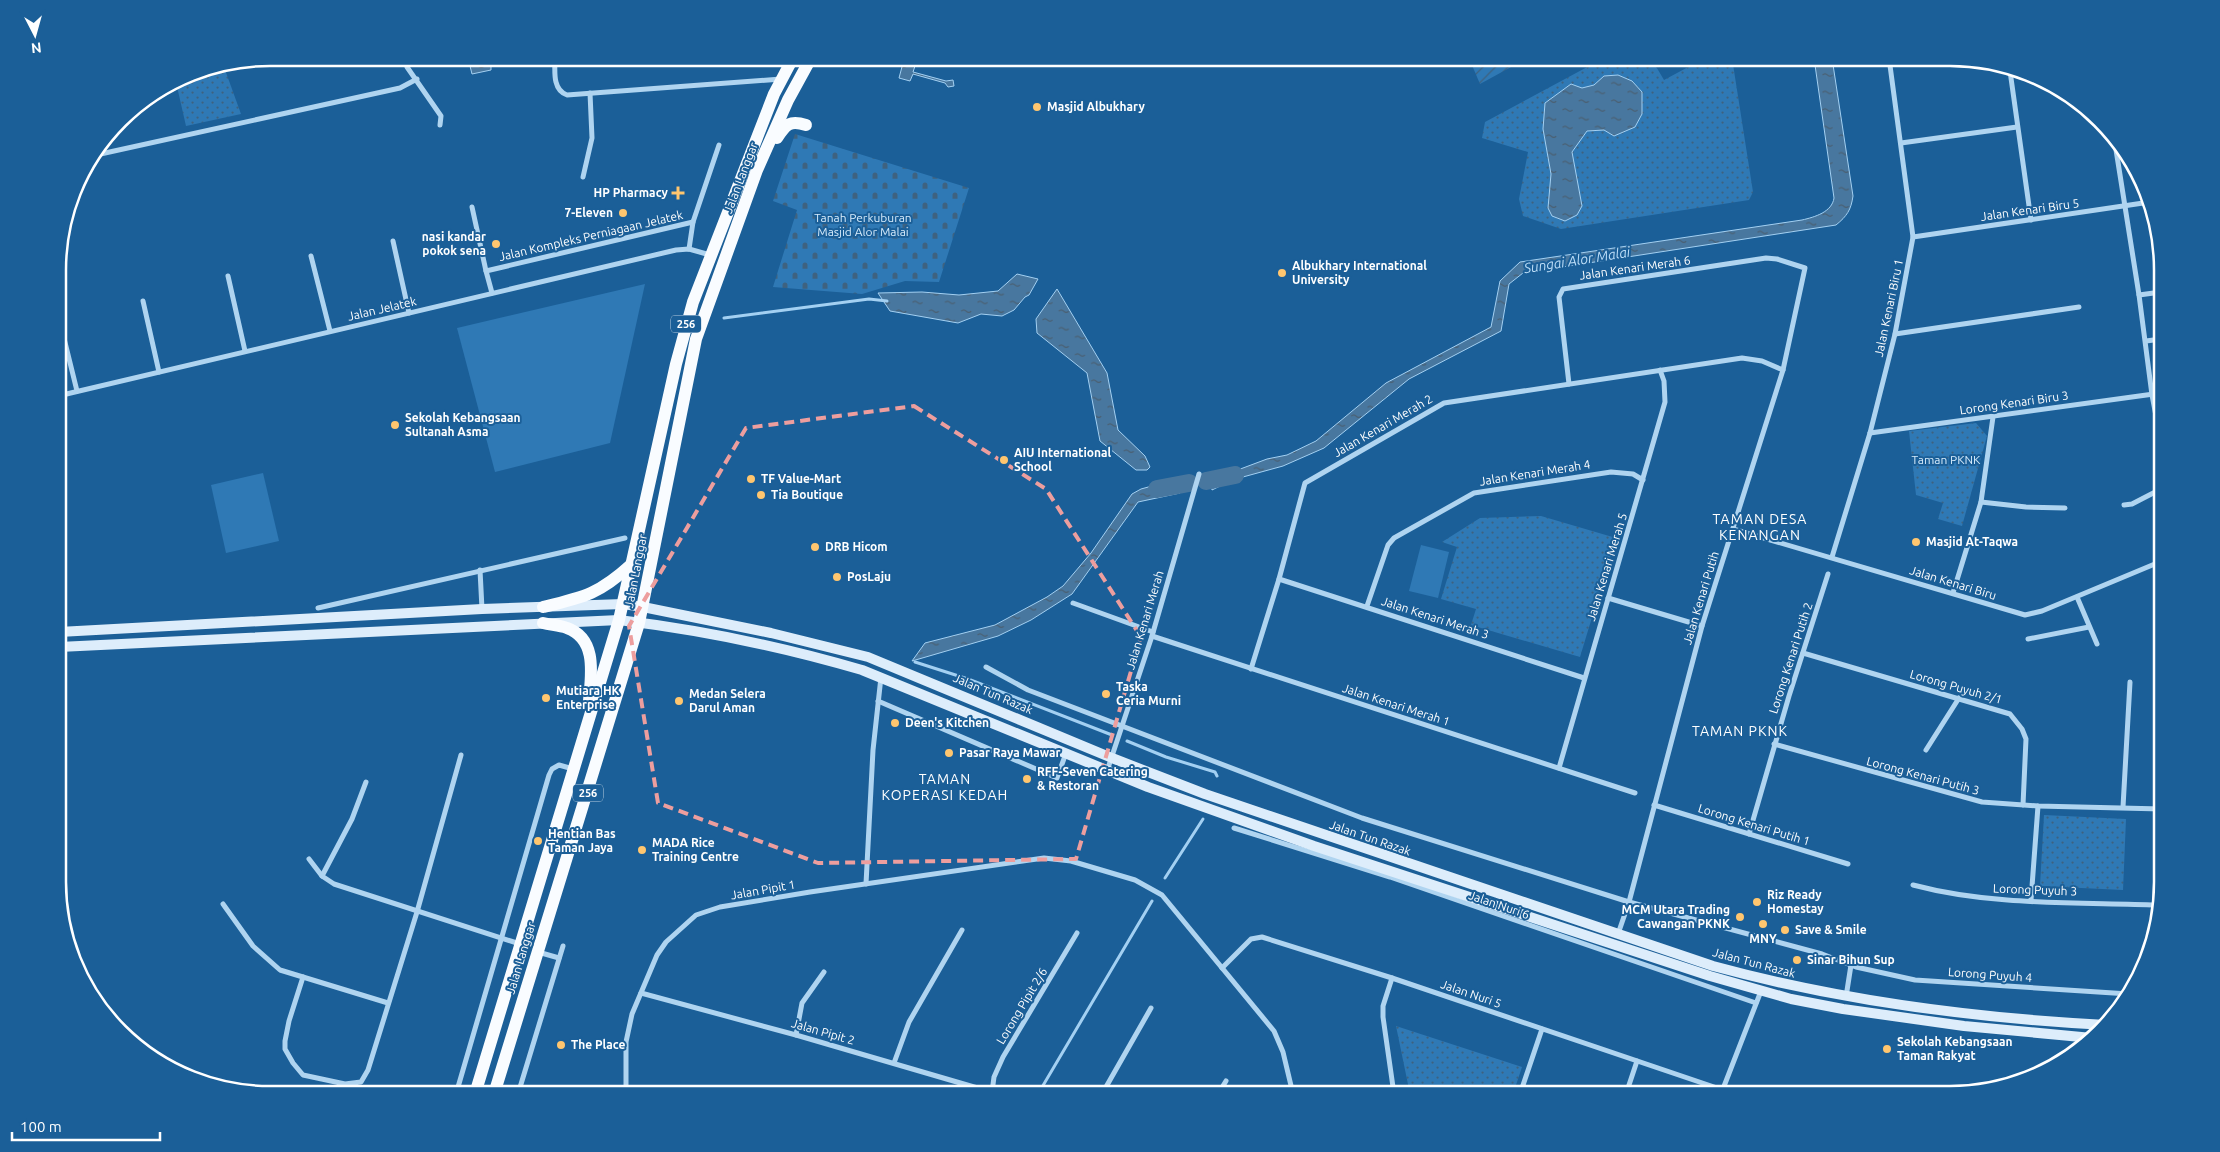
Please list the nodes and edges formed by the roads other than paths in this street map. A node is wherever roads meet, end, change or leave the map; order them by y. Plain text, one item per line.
1 (407, 66) edge
2 (555, 66) edge
3 (788, 66) edge
4 (807, 66) edge
5 (1890, 66) edge
6 (2010, 75) edge
7 (417, 79) junction
8 (781, 79) junction
9 (590, 93) junction
10 (440, 124) dead end
11 (806, 125) dead end
12 (2017, 127) junction
13 (1901, 143) junction
14 (719, 145) dead end
15 (103, 153) edge
16 (2117, 153) edge
17 (757, 170) junction
18 (583, 177) dead end
19 (2142, 203) edge
20 (2125, 206) junction
21 (472, 207) dead end
22 (2031, 220) junction
23 (693, 222) junction
24 (1913, 237) junction
25 (393, 241) dead end
26 (689, 249) junction
27 (710, 255) junction
28 (311, 256) dead end
29 (1805, 268) joint
30 (486, 271) junction
31 (228, 276) dead end
32 (492, 293) junction
33 (2154, 293) edge
34 (2139, 295) junction
35 (143, 301) dead end
36 (2079, 307) dead end
37 (409, 313) junction
38 (330, 332) junction
39 (1895, 334) junction
40 (2154, 340) edge
41 (2146, 341) junction
42 (66, 346) edge
43 (245, 351) junction
44 (1660, 370) junction
45 (1783, 370) junction
46 (159, 372) junction
47 (1569, 384) junction
48 (77, 391) junction
49 (66, 394) edge
50 (2152, 394) junction
51 (2154, 405) edge
52 (1993, 416) junction
53 (1870, 433) junction
54 (1200, 474) dead end
55 (1643, 480) junction
56 (2154, 493) edge
57 (1981, 502) junction
58 (2124, 505) dead end
59 (2065, 508) dead end
60 (1733, 529) junction
61 (625, 538) dead end
62 (1832, 557) junction
63 (632, 564) junction
64 (2154, 564) edge
65 (480, 570) junction
66 (1828, 574) dead end
67 (1279, 579) junction
68 (1953, 593) junction
69 (2077, 597) junction
70 (1608, 598) junction
71 (1073, 603) dead end
72 (623, 604) junction
73 (1367, 606) junction
74 (542, 607) junction
75 (643, 607) junction
76 (318, 608) dead end
77 (482, 609) junction
78 (619, 620) junction
79 (543, 623) junction
80 (640, 623) junction
81 (1702, 626) junction
82 (2089, 627) junction
83 (66, 632) edge
84 (1152, 634) junction
85 (2028, 639) dead end
86 (2097, 644) dead end
87 (66, 647) edge
88 (1803, 652) junction
89 (986, 667) dead end
90 (1250, 669) junction
91 (881, 677) junction
92 (1584, 678) junction
93 (2130, 682) dead end
94 (1959, 698) junction
95 (878, 701) junction
96 (588, 724) junction
97 (1122, 727) junction
98 (1774, 744) junction
99 (1926, 750) dead end
100 (1066, 753) junction
101 (461, 755) dead end
102 (1112, 758) junction
103 (1559, 768) junction
104 (574, 770) junction
105 (1107, 771) junction
106 (366, 782) dead end
107 (1635, 793) dead end
108 (1654, 805) junction
109 (2023, 805) junction
110 (2038, 806) junction
111 (2123, 807) junction
112 (2154, 809) edge
113 (1249, 827) junction
114 (1234, 828) dead end
115 (1749, 834) junction
116 (308, 859) dead end
117 (1848, 864) dead end
118 (322, 876) junction
119 (866, 884) junction
120 (1913, 885) dead end
121 (2031, 900) junction
122 (1629, 902) junction
123 (223, 904) dead end
124 (2152, 905) edge
125 (417, 912) junction
126 (962, 930) dead end
127 (1077, 933) dead end
128 (1618, 934) junction
129 (542, 938) junction
130 (515, 939) junction
131 (563, 946) dead end
132 (538, 952) junction
133 (559, 958) junction
134 (1851, 965) junction
135 (1222, 968) junction
136 (824, 972) dead end
137 (303, 977) junction
138 (1392, 978) junction
139 (1760, 990) junction
140 (641, 993) junction
141 (2120, 993) edge
142 (1846, 997) junction
143 (388, 1003) junction
144 (1756, 1003) junction
145 (1151, 1008) dead end
146 (2096, 1024) edge
147 (1542, 1030) junction
148 (796, 1035) junction
149 (2082, 1037) edge
150 (1637, 1062) junction
151 (894, 1063) junction
152 (1226, 1081) dead end
153 (459, 1086) edge
154 (477, 1086) edge
155 (496, 1086) edge
156 (520, 1086) edge
157 (626, 1086) edge
158 (972, 1086) edge
159 (993, 1086) edge
160 (1107, 1086) edge
161 (1223, 1086) edge
162 (1291, 1086) edge
163 (1393, 1086) edge
164 (1523, 1086) edge
165 (1629, 1086) edge
166 (1705, 1086) edge
167 (1724, 1086) edge

1 - 7 street
2 - 9 street
3 - 8 main road, Jalan Langgar / 256
4 - 17 main road, Jalan Langgar / 256
5 - 13 street, Jalan Kenari Biru 1
6 - 12 street
7 - 10 street
7 - 15 street
8 - 9 street
8 - 27 main road, Jalan Langgar / 256
9 - 18 street
11 - 17 main road
12 - 13 street
12 - 22 street
13 - 24 street, Jalan Kenari Biru 1
14 - 23 street
16 - 20 street
17 - 75 main road, Jalan Langgar / 256
19 - 20 street, Jalan Kenari Biru 5
20 - 22 street, Jalan Kenari Biru 5
20 - 34 street
21 - 30 street
22 - 24 street, Jalan Kenari Biru 5
23 - 26 street
23 - 30 street, Jalan Kompleks Perniagaan Jelatek
24 - 39 street, Jalan Kenari Biru 1
25 - 37 street
26 - 27 street, Jalan Jelatek
26 - 32 street, Jalan Jelatek
27 - 63 main road, Jalan Langgar / 256
28 - 38 street
29 - 45 street, Jalan Kenari Putih
29 - 47 street, Jalan Kenari Merah 6
30 - 32 street, Jalan Kompleks Perniagaan Jelatek
31 - 43 street
32 - 37 street, Jalan Jelatek
33 - 34 street
34 - 41 street
35 - 46 street
36 - 39 street
37 - 38 street, Jalan Jelatek
38 - 43 street, Jalan Jelatek
39 - 53 street, Jalan Kenari Biru 1
40 - 41 street
41 - 50 street
42 - 48 street
43 - 46 street, Jalan Jelatek
44 - 45 street, Jalan Kenari Merah 2
44 - 47 street, Jalan Kenari Merah 2
44 - 55 street, Jalan Kenari Merah 5
45 - 60 street, Jalan Kenari Putih
46 - 48 street, Jalan Jelatek
47 - 67 street, Jalan Kenari Merah 2
48 - 49 street, Jalan Jelatek
50 - 51 street
50 - 52 street, Lorong Kenari Biru 3
52 - 53 street, Lorong Kenari Biru 3
52 - 57 street
53 - 62 street, Jalan Kenari Biru 1
54 - 84 street, Jalan Kenari Merah
55 - 70 street, Jalan Kenari Merah 5
55 - 73 street, Jalan Kenari Merah 4
56 - 58 street
57 - 59 street
57 - 68 street
60 - 62 street, Jalan Kenari Biru
60 - 81 street, Jalan Kenari Putih
61 - 65 street
62 - 68 street, Jalan Kenari Biru
63 - 72 main road, Jalan Langgar / 256
63 - 74 main road
64 - 69 street, Jalan Kenari Biru
65 - 76 street
65 - 77 street
66 - 88 street, Lorong Kenari Putih 2
67 - 73 street, Jalan Kenari Merah 3
67 - 90 street, Jalan Kenari Merah 2
68 - 69 street, Jalan Kenari Biru
69 - 82 street
70 - 81 street
70 - 92 street, Jalan Kenari Merah 5
71 - 84 street, Jalan Kenari Merah 1
72 - 74 main road, Jalan Tun Razak
72 - 75 main road, Jalan Tun Razak
72 - 78 main road, Jalan Langgar / 256
73 - 92 street, Jalan Kenari Merah 3
74 - 77 main road, Jalan Tun Razak
75 - 80 main road, Jalan Langgar / 256
75 - 102 main road, Jalan Tun Razak
77 - 83 main road, Jalan Tun Razak
78 - 79 main road, Jalan Tun Razak
78 - 80 main road, Jalan Tun Razak
78 - 96 main road, Jalan Langgar / 256
79 - 87 main road, Jalan Tun Razak
79 - 96 main road
80 - 91 main road, Jalan Tun Razak
80 - 129 main road, Jalan Langgar / 256
81 - 108 street, Jalan Kenari Putih
82 - 85 street
82 - 86 street
84 - 90 street, Jalan Kenari Merah 1
84 - 97 street, Jalan Kenari Merah
88 - 94 street, Lorong Puyuh 2/1
88 - 98 street, Lorong Kenari Putih 2
89 - 97 street, Lorong Puyuh 4
90 - 103 street, Jalan Kenari Merah 1
91 - 95 street
91 - 100 main road, Jalan Tun Razak
92 - 103 street, Jalan Kenari Merah 5
93 - 111 street
94 - 99 street
94 - 109 street, Lorong Puyuh 2/1
95 - 100 street
95 - 119 street
96 - 104 main road, Jalan Langgar / 256
97 - 102 street, Jalan Kenari Merah
97 - 122 street, Lorong Puyuh 4
98 - 109 street, Lorong Kenari Putih 3
98 - 115 street, Lorong Kenari Putih 2
100 - 105 main road, Jalan Tun Razak
101 - 125 street
102 - 105 street, Jalan Kenari Merah
102 - 128 main road, Jalan Tun Razak
103 - 107 street, Jalan Kenari Merah 1
104 - 130 main road, Jalan Langgar / 256
104 - 130 street
105 - 113 main road, Jalan Tun Razak
106 - 118 street
108 - 115 street, Lorong Kenari Putih 1
108 - 122 street, Jalan Kenari Putih
109 - 110 street, Lorong Kenari Putih 3
110 - 111 street, Lorong Kenari Putih 3
110 - 121 street
111 - 112 street, Lorong Kenari Putih 3
113 - 114 street, Jalan Nuri 6
113 - 139 main road, Jalan Tun Razak
113 - 144 street, Jalan Nuri 6
115 - 117 street, Lorong Kenari Putih 1
116 - 118 street
118 - 125 street
119 - 135 street, Jalan Pipit 1
119 - 140 street, Jalan Pipit 1
120 - 121 street, Lorong Puyuh 3
121 - 124 street, Lorong Puyuh 3
122 - 128 street, Jalan Kenari Putih
122 - 134 street, Lorong Puyuh 4
123 - 137 street
125 - 130 street
125 - 143 street
126 - 151 street
127 - 159 street, Lorong Pipit 2/6
128 - 142 main road, Jalan Tun Razak
129 - 130 main road
129 - 132 main road, Jalan Langgar / 256
130 - 153 street
130 - 154 main road, Jalan Langgar / 256
131 - 133 street
132 - 133 street
132 - 155 main road, Jalan Langgar / 256
133 - 156 street
134 - 141 street, Lorong Puyuh 4
134 - 142 street
135 - 138 street, Jalan Nuri 5
135 - 162 street, Jalan Pipit 1
136 - 148 street
137 - 143 street
137 - 143 street
138 - 147 street, Jalan Nuri 5
138 - 163 street
139 - 144 street
139 - 149 main road, Jalan Tun Razak
140 - 148 street, Jalan Pipit 2
140 - 157 street, Jalan Pipit 1
142 - 146 main road, Jalan Tun Razak
144 - 167 street
145 - 160 street
147 - 150 street, Jalan Nuri 5
147 - 164 street
148 - 151 street, Jalan Pipit 2
150 - 165 street
150 - 166 street, Jalan Nuri 5
151 - 158 street, Jalan Pipit 2
152 - 161 street

